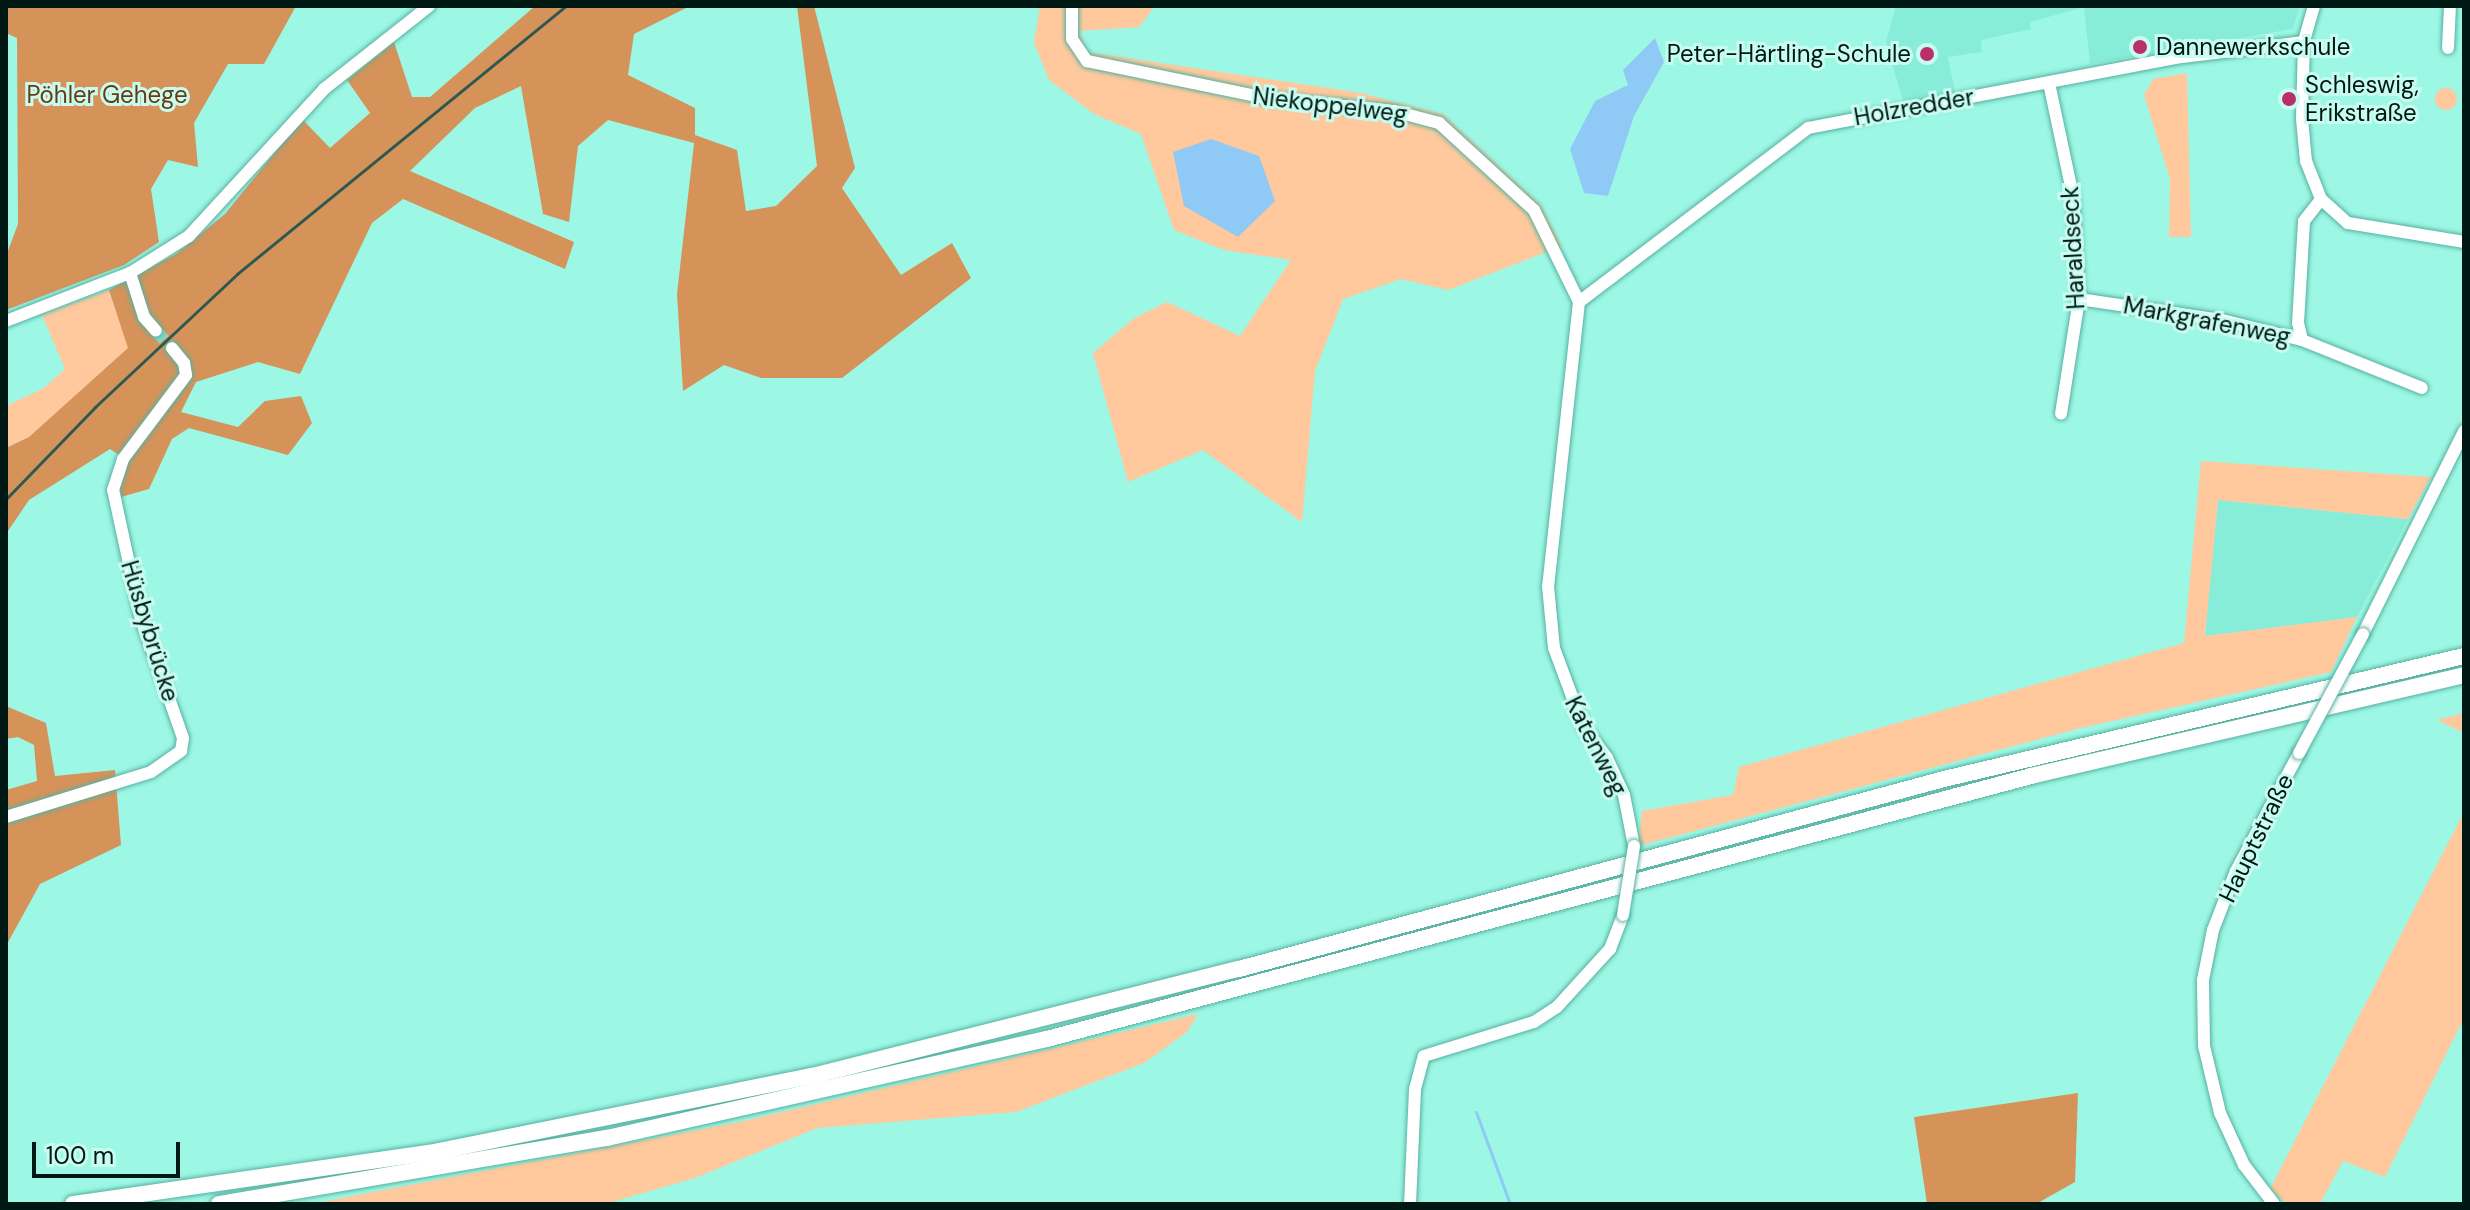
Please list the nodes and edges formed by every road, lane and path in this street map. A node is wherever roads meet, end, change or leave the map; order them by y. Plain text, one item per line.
1 (429, 6) edge
2 (1072, 6) edge
3 (2314, 6) edge
4 (2450, 6) edge
5 (2304, 42) junction
6 (2448, 48) dead end
7 (2049, 83) junction
8 (2321, 199) junction
9 (2464, 242) edge
10 (130, 273) junction
11 (2079, 299) junction
12 (1579, 302) junction
13 (6, 321) edge
14 (156, 331) tunnel mouth
15 (2302, 340) junction
16 (172, 348) tunnel mouth
17 (2422, 388) dead end
18 (2061, 414) dead end
19 (2464, 431) edge
20 (2464, 656) edge
21 (2464, 675) edge
22 (6, 817) edge
23 (294, 1194) junction
24 (73, 1204) edge
25 (219, 1204) edge
26 (267, 1204) edge
27 (1410, 1204) edge
28 (2274, 1204) edge

1 - 10 street
2 - 12 street, Niekoppelweg
3 - 5 street
4 - 6 street
5 - 7 street, Holzredder
5 - 8 street
7 - 11 street, Haraldseck
7 - 12 street, Holzredder
8 - 9 street
8 - 15 street
10 - 13 street
10 - 14 street
11 - 15 street, Markgrafenweg
11 - 18 street, Haraldseck
12 - 27 street, Katenweg, bridge
15 - 17 street, Markgrafenweg
16 - 22 street, Hüsbybrücke
19 - 28 street, Hauptstraße, bridge
20 - 24 highway
21 - 23 highway
23 - 25 highway
23 - 26 highway

